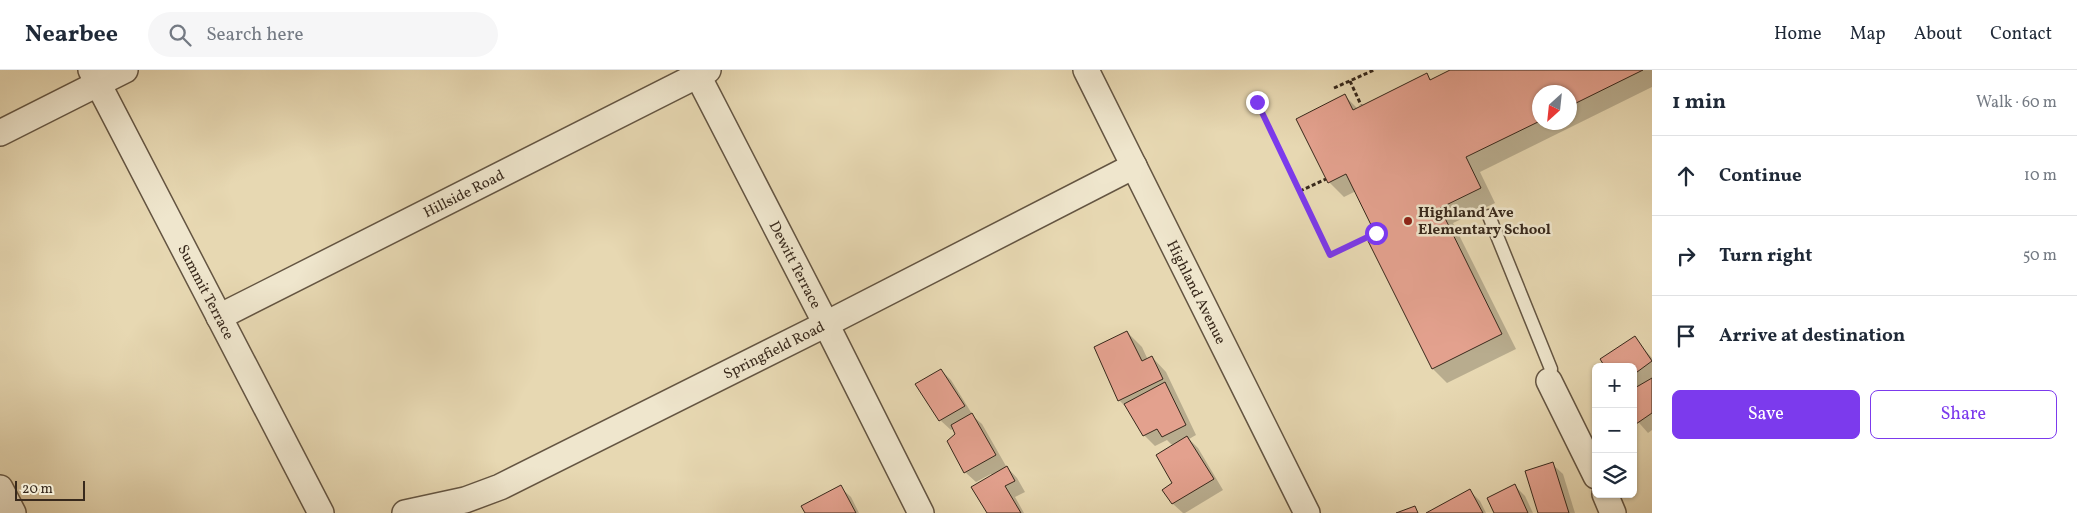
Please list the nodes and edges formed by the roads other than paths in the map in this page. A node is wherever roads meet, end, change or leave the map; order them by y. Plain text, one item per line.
1 (125, 70) edge
2 (1086, 70) edge
3 (700, 72) edge
4 (95, 77) edge
5 (0, 133) edge
6 (1134, 166) junction
7 (1489, 216) dead end
8 (219, 317) junction
9 (826, 324) junction
10 (1549, 381) joint
11 (1592, 468) edge
12 (0, 488) edge
13 (1607, 498) edge
14 (13, 513) edge
15 (321, 513) edge
16 (405, 513) edge
17 (921, 513) edge
18 (1307, 513) edge
19 (1613, 513) edge

1 - 4 street
2 - 6 street, Highland Avenue
3 - 8 street, Hillside Road
3 - 9 street, Dewitt Terrace
4 - 5 street
4 - 8 street, Summit Terrace
6 - 9 street, Springfield Road
6 - 18 street, Highland Avenue
7 - 10 lane
8 - 15 street, Summit Terrace
9 - 16 street, Springfield Road
9 - 17 street, Dewitt Terrace
10 - 11 street
12 - 14 street
13 - 19 street

